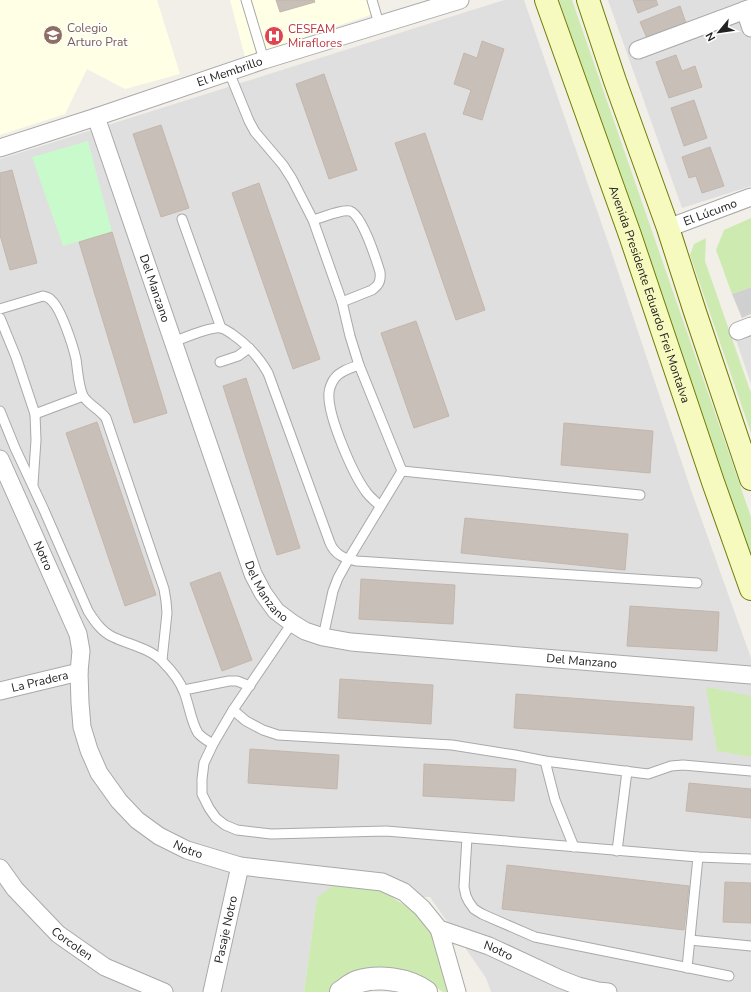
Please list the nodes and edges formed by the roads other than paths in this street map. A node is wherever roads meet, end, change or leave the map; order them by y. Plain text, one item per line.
1 (246, 0) edge
2 (372, 0) edge
3 (460, 0) edge
4 (546, 0) edge
5 (588, 0) edge
6 (748, 9) edge
7 (380, 24) junction
8 (751, 28) edge
9 (638, 50) dead end
10 (264, 60) junction
11 (229, 72) junction
12 (96, 117) junction
13 (0, 148) edge
14 (751, 197) edge
15 (182, 219) dead end
16 (313, 220) junction
17 (668, 228) junction
18 (342, 302) junction
19 (0, 309) edge
20 (0, 318) edge
21 (221, 328) junction
22 (174, 342) junction
23 (249, 348) junction
24 (220, 362) dead end
25 (359, 365) junction
26 (83, 396) junction
27 (0, 411) edge
28 (35, 414) junction
29 (0, 459) edge
30 (402, 471) junction
31 (751, 479) edge
32 (33, 486) junction
33 (640, 495) dead end
34 (380, 506) junction
35 (348, 560) junction
36 (697, 583) dead end
37 (751, 589) edge
38 (292, 623) junction
39 (323, 637) junction
40 (162, 660) junction
41 (79, 672) junction
42 (751, 675) edge
43 (250, 686) junction
44 (184, 690) junction
45 (0, 691) edge
46 (233, 710) junction
47 (213, 744) junction
48 (545, 761) junction
49 (627, 771) junction
50 (751, 771) edge
51 (467, 838) junction
52 (574, 847) junction
53 (618, 851) junction
54 (698, 857) junction
55 (751, 858) edge
56 (240, 866) junction
57 (0, 868) edge
58 (439, 929) junction
59 (690, 940) junction
60 (751, 946) edge
61 (687, 968) junction
62 (729, 976) dead end
63 (164, 992) edge
64 (212, 992) edge
65 (341, 992) edge
66 (426, 992) edge
67 (457, 992) edge
68 (608, 992) edge

1 - 10 lane
2 - 7 lane
3 - 7 street, El Membrillo
4 - 37 main road, Avenida Presidente Eduardo Frei Montalva
5 - 17 main road
6 - 8 street
6 - 9 street
7 - 10 street, El Membrillo
10 - 11 street, El Membrillo
11 - 12 street, El Membrillo
11 - 16 lane
12 - 13 street, El Membrillo
12 - 22 street, Del Manzano
14 - 17 street, El Lúcumo
15 - 21 lane
16 - 18 lane
16 - 18 lane
17 - 31 main road
18 - 25 lane
19 - 26 lane
20 - 28 lane
21 - 22 lane
21 - 23 lane
22 - 38 street, Del Manzano
23 - 24 lane
23 - 35 lane
25 - 30 lane
25 - 34 lane
26 - 28 lane
26 - 40 lane
27 - 32 lane
28 - 32 lane
29 - 41 street, Notro
30 - 33 lane
30 - 34 lane
32 - 40 lane
34 - 35 lane
35 - 36 lane
35 - 39 lane
38 - 39 street, Del Manzano
38 - 43 lane
39 - 42 street, Del Manzano
40 - 44 lane
41 - 45 street, La Pradera
41 - 56 street, Notro
43 - 44 lane
43 - 46 lane
44 - 47 lane
46 - 47 lane
46 - 48 lane
47 - 51 lane
48 - 49 lane
48 - 52 lane
49 - 50 lane
49 - 53 lane
51 - 52 lane
51 - 61 lane
52 - 53 lane
53 - 54 lane
54 - 55 lane
54 - 59 lane
56 - 58 street, Notro
56 - 64 street, Pasaje Notro
57 - 63 street, Corcolen
58 - 67 street
58 - 68 street, Notro
59 - 60 lane
59 - 61 lane
61 - 62 lane
65 - 66 street

